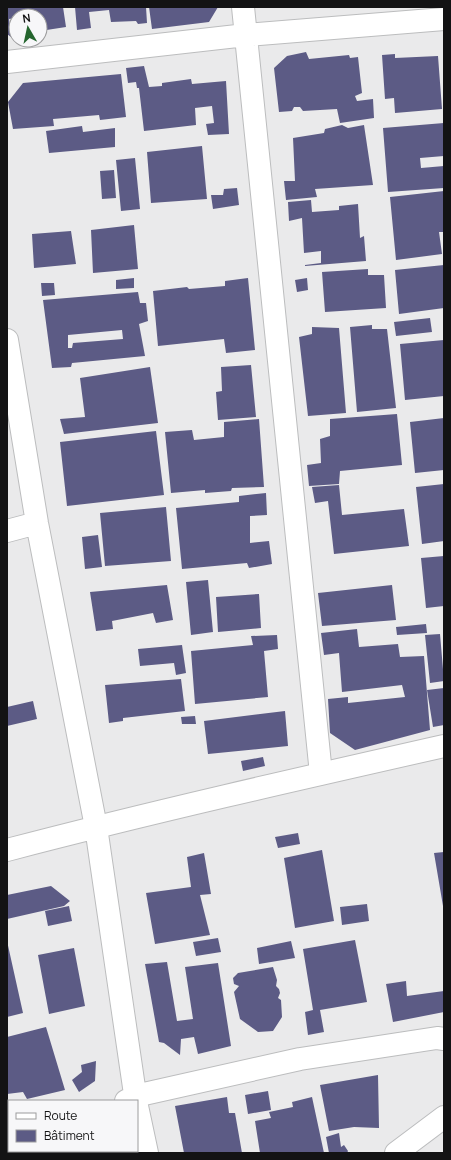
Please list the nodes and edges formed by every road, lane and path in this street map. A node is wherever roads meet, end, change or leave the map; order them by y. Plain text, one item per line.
1 (242, 7) edge
2 (444, 19) edge
3 (246, 35) junction
4 (7, 62) edge
5 (7, 340) edge
6 (37, 523) junction
7 (7, 531) edge
8 (444, 746) edge
9 (321, 774) junction
10 (96, 827) junction
11 (7, 850) edge
12 (444, 1039) edge
13 (133, 1100) edge
14 (137, 1100) edge
15 (444, 1117) edge
16 (138, 1120) edge
17 (147, 1153) edge
18 (396, 1153) edge

1 - 3 street
2 - 3 street
3 - 4 street
3 - 9 street
5 - 6 street
6 - 7 street
6 - 10 street
8 - 9 street
9 - 10 street
10 - 11 street
10 - 13 street
12 - 14 street
15 - 18 street
16 - 17 street

